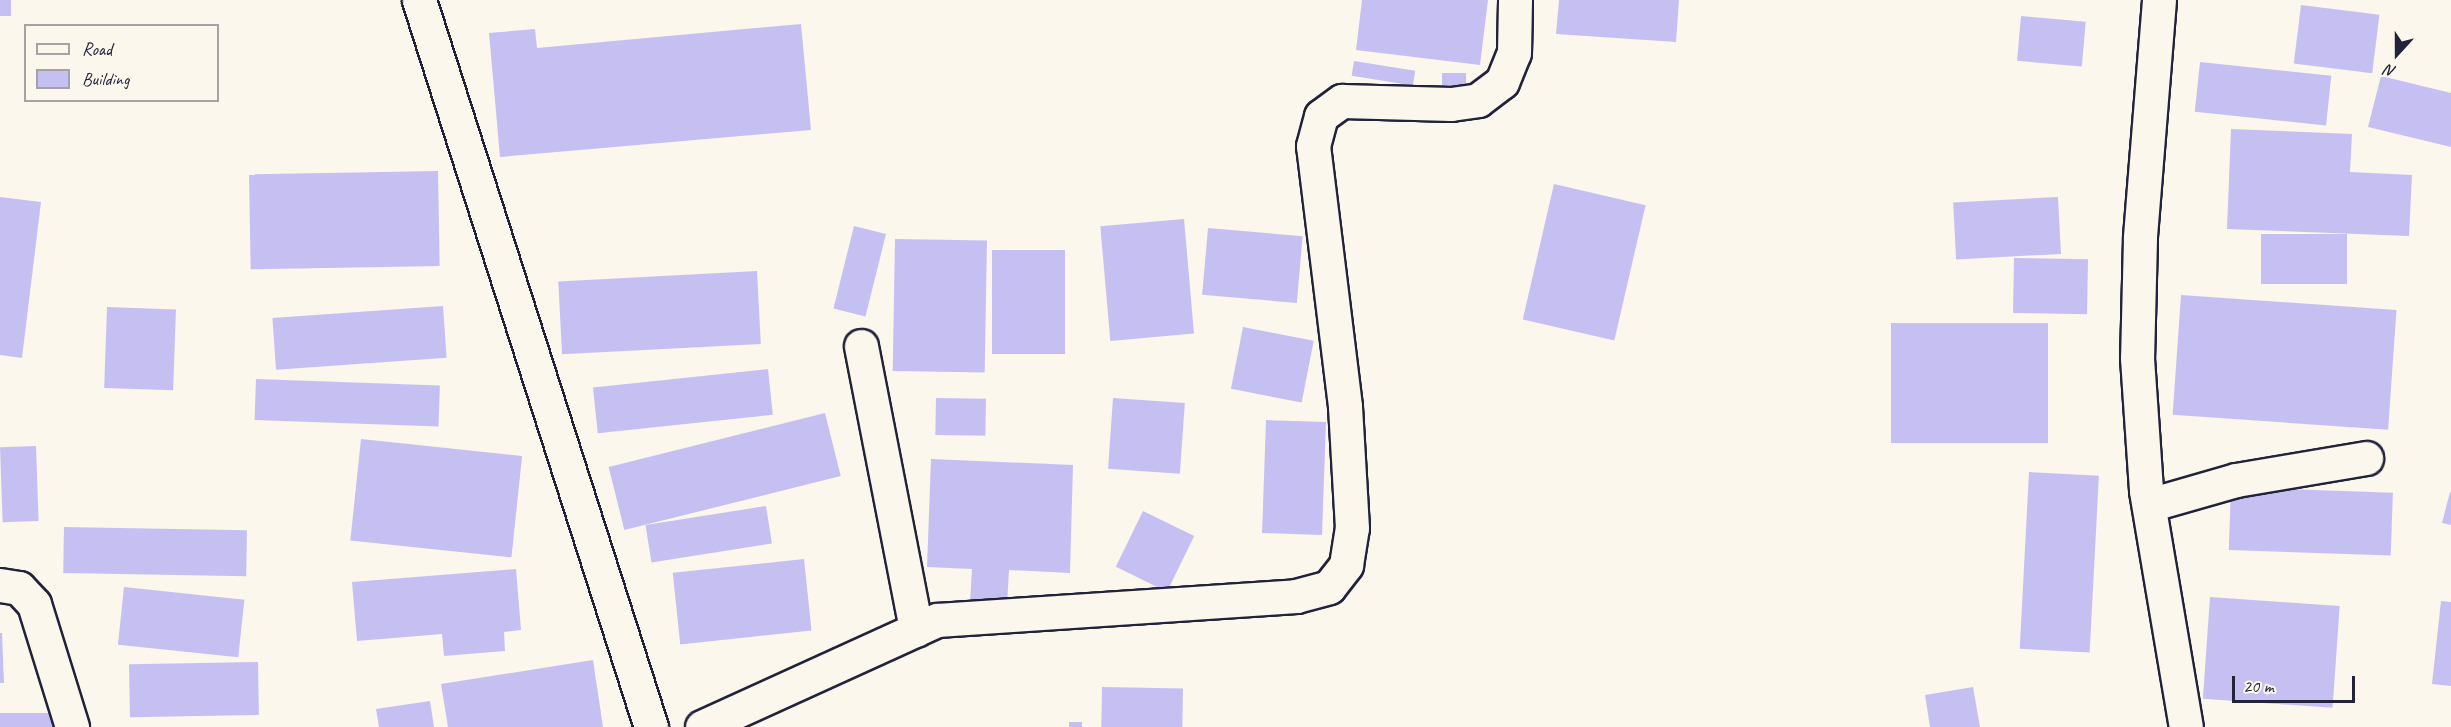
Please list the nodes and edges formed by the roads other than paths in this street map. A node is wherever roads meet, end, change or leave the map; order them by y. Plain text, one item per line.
1 (419, 0) edge
2 (1515, 0) edge
3 (2159, 0) edge
4 (861, 346) dead end
5 (2366, 458) dead end
6 (2149, 505) junction
7 (0, 585) edge
8 (916, 630) junction
9 (72, 727) edge
10 (651, 727) edge
11 (702, 727) edge
12 (2186, 727) edge

1 - 10 street
2 - 8 street
3 - 6 street
4 - 8 street
5 - 6 street
6 - 12 street
7 - 9 street
8 - 11 street

